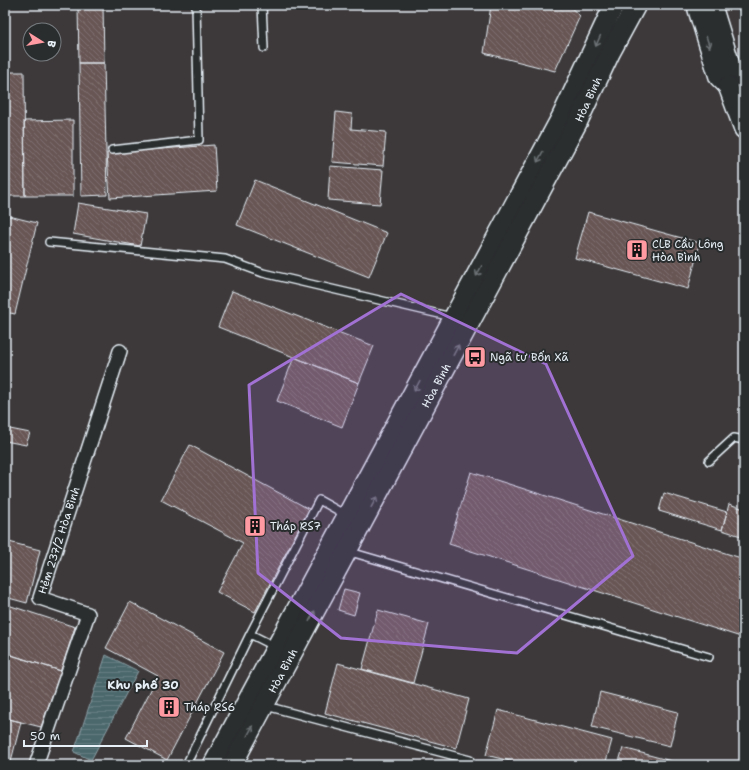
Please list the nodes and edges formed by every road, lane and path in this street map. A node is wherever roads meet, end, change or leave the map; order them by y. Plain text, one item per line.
1 (196, 5) edge
2 (262, 5) edge
3 (614, 5) edge
4 (636, 5) edge
5 (699, 5) edge
6 (710, 5) edge
7 (264, 48) dead end
8 (728, 86) junction
9 (744, 129) edge
10 (112, 150) dead end
11 (49, 242) dead end
12 (454, 318) junction
13 (120, 351) dead end
14 (744, 440) edge
15 (709, 461) dead end
16 (354, 520) junction
17 (347, 551) junction
18 (250, 634) junction
19 (276, 647) junction
20 (709, 657) dead end
21 (264, 706) junction
22 (470, 760) dead end
23 (36, 765) edge
24 (186, 765) edge
25 (213, 765) edge
26 (232, 765) edge

1 - 10 lane
2 - 7 lane
3 -> 12 main road, Hòa Bình
16 -> 4 main road, Hòa Bình
5 -> 8 main road
6 - 8 main road
8 - 9 main road
11 - 12 lane
12 -> 16 main road, Hòa Bình
13 - 23 street, Hẻm 237/2 Hòa Bình
14 - 15 lane
16 - 17 main road, Hòa Bình
16 - 18 lane
16 - 19 main road, Hòa Bình
17 - 20 lane
21 -> 17 main road, Hòa Bình
18 - 19 lane
18 - 24 lane
19 - 25 main road, Hòa Bình
21 - 22 lane
26 -> 21 main road, Hòa Bình

